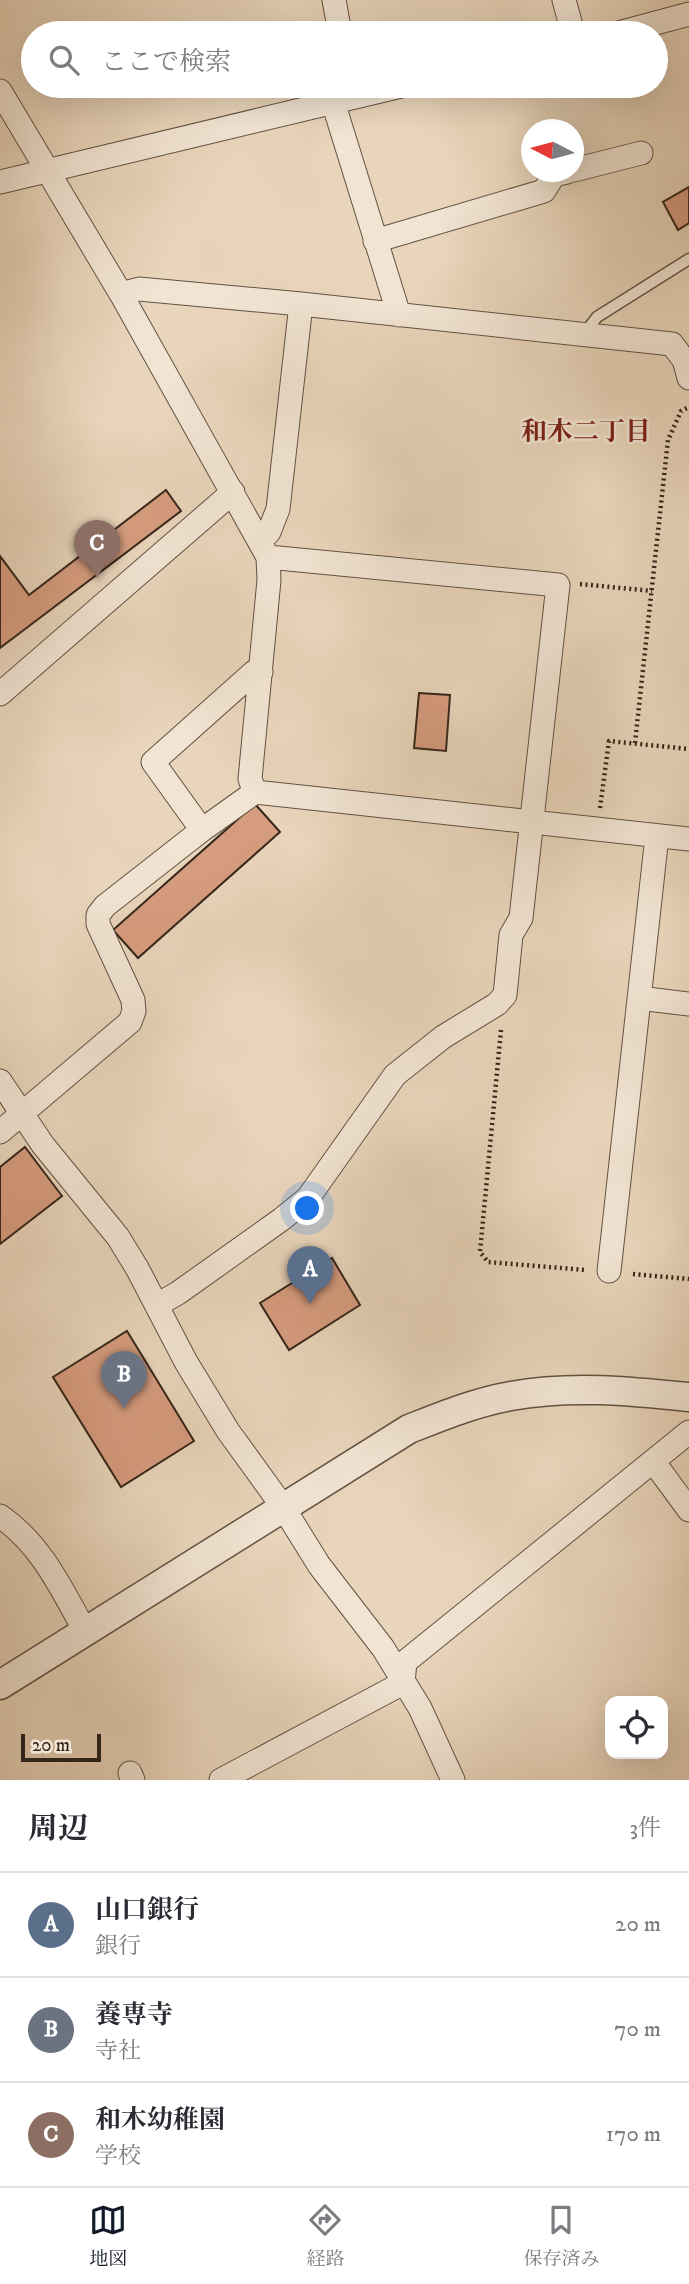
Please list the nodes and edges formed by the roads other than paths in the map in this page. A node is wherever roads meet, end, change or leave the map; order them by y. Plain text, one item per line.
1 (334, 0) edge
2 (564, 0) edge
3 (689, 14) edge
4 (338, 21) edge
5 (570, 21) edge
6 (663, 21) edge
7 (0, 91) edge
8 (334, 98) edge
9 (347, 98) edge
10 (641, 153) dead end
11 (584, 167) edge
12 (46, 170) junction
13 (0, 182) edge
14 (550, 182) edge
15 (375, 241) junction
16 (689, 259) edge
17 (121, 294) junction
18 (301, 304) junction
19 (399, 315) junction
20 (584, 334) junction
21 (689, 378) edge
22 (233, 492) junction
23 (264, 549) junction
24 (261, 672) junction
25 (0, 694) edge
26 (255, 792) junction
27 (532, 822) junction
28 (202, 830) junction
29 (657, 836) junction
30 (689, 839) edge
31 (639, 998) junction
32 (689, 1004) edge
33 (0, 1081) edge
34 (23, 1115) junction
35 (0, 1132) edge
36 (609, 1272) road end
37 (157, 1304) junction
38 (689, 1397) edge
39 (689, 1432) edge
40 (653, 1461) junction
41 (283, 1507) junction
42 (689, 1510) edge
43 (0, 1516) edge
44 (86, 1633) junction
45 (403, 1683) junction
46 (0, 1685) edge
47 (221, 1780) edge
48 (453, 1780) edge

1 - 4 street
2 - 5 street
3 - 6 street
7 - 12 street
8 - 12 street
9 - 15 street
10 - 11 street
12 - 13 street
12 - 17 street
14 - 15 street
15 - 19 street
16 - 20 lane
17 - 18 street
17 - 22 street
18 - 19 street
18 - 23 street
19 - 20 street
20 - 21 street
22 - 23 street
22 - 25 street
23 - 24 street
23 - 27 street
24 - 26 street
24 - 28 street
26 - 27 street
26 - 28 street
27 - 29 street
27 - 37 street
28 - 34 street
29 - 30 street
29 - 31 street
31 - 32 street
31 - 36 street
33 - 34 street
34 - 35 street
34 - 37 street
37 - 41 street
38 - 41 street
39 - 40 street
40 - 42 street
40 - 45 street
41 - 44 street
41 - 45 street
43 - 44 street
44 - 46 street
45 - 47 street
45 - 48 street

